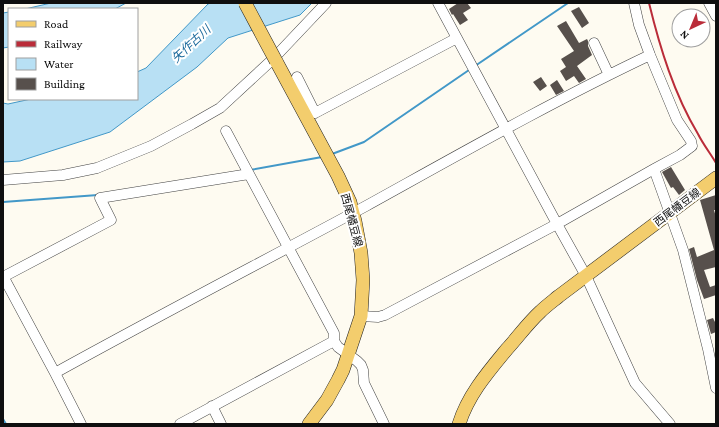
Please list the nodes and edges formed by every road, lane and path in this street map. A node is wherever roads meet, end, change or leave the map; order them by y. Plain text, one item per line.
1 (245, 3) edge
2 (326, 3) edge
3 (634, 3) edge
4 (709, 3) edge
5 (442, 5) edge
6 (716, 16) edge
7 (457, 38) junction
8 (594, 43) dead end
9 (650, 55) junction
10 (609, 75) junction
11 (297, 77) dead end
12 (506, 129) junction
13 (226, 130) dead end
14 (654, 169) junction
15 (247, 170) junction
16 (716, 178) edge
17 (3, 180) edge
18 (98, 188) dead end
19 (100, 198) junction
20 (670, 212) junction
21 (352, 213) junction
22 (557, 224) junction
23 (288, 248) junction
24 (586, 276) junction
25 (3, 277) edge
26 (361, 316) junction
27 (334, 341) junction
28 (348, 354) junction
29 (55, 373) junction
30 (716, 388) edge
31 (212, 406) junction
32 (81, 424) edge
33 (180, 424) edge
34 (221, 424) edge
35 (310, 424) edge
36 (384, 424) edge
37 (459, 424) edge
38 (670, 424) edge

1 - 21 main road, 西尾幡豆線, bridge
2 - 17 street
3 - 9 street
4 - 6 street
5 - 7 street
7 - 11 street
7 - 12 street
8 - 10 street
9 - 10 street
9 - 14 street
10 - 12 street
12 - 21 street
12 - 22 street
13 - 15 street
14 - 20 street
14 - 22 street
15 - 19 street
15 - 23 street
16 - 20 main road, 西尾幡豆線
18 - 19 street
19 - 25 street
20 - 24 main road, 西尾幡豆線
20 - 30 street
21 - 23 street
21 - 26 main road, 西尾幡豆線
22 - 24 street
22 - 26 street
23 - 27 street
23 - 29 street
24 - 37 main road, 西尾幡豆線
24 - 38 street
25 - 29 street
26 - 28 main road, 西尾幡豆線
27 - 28 street
27 - 31 street
28 - 35 main road, 西尾幡豆線
28 - 36 street
29 - 32 street
31 - 33 street
31 - 34 street

